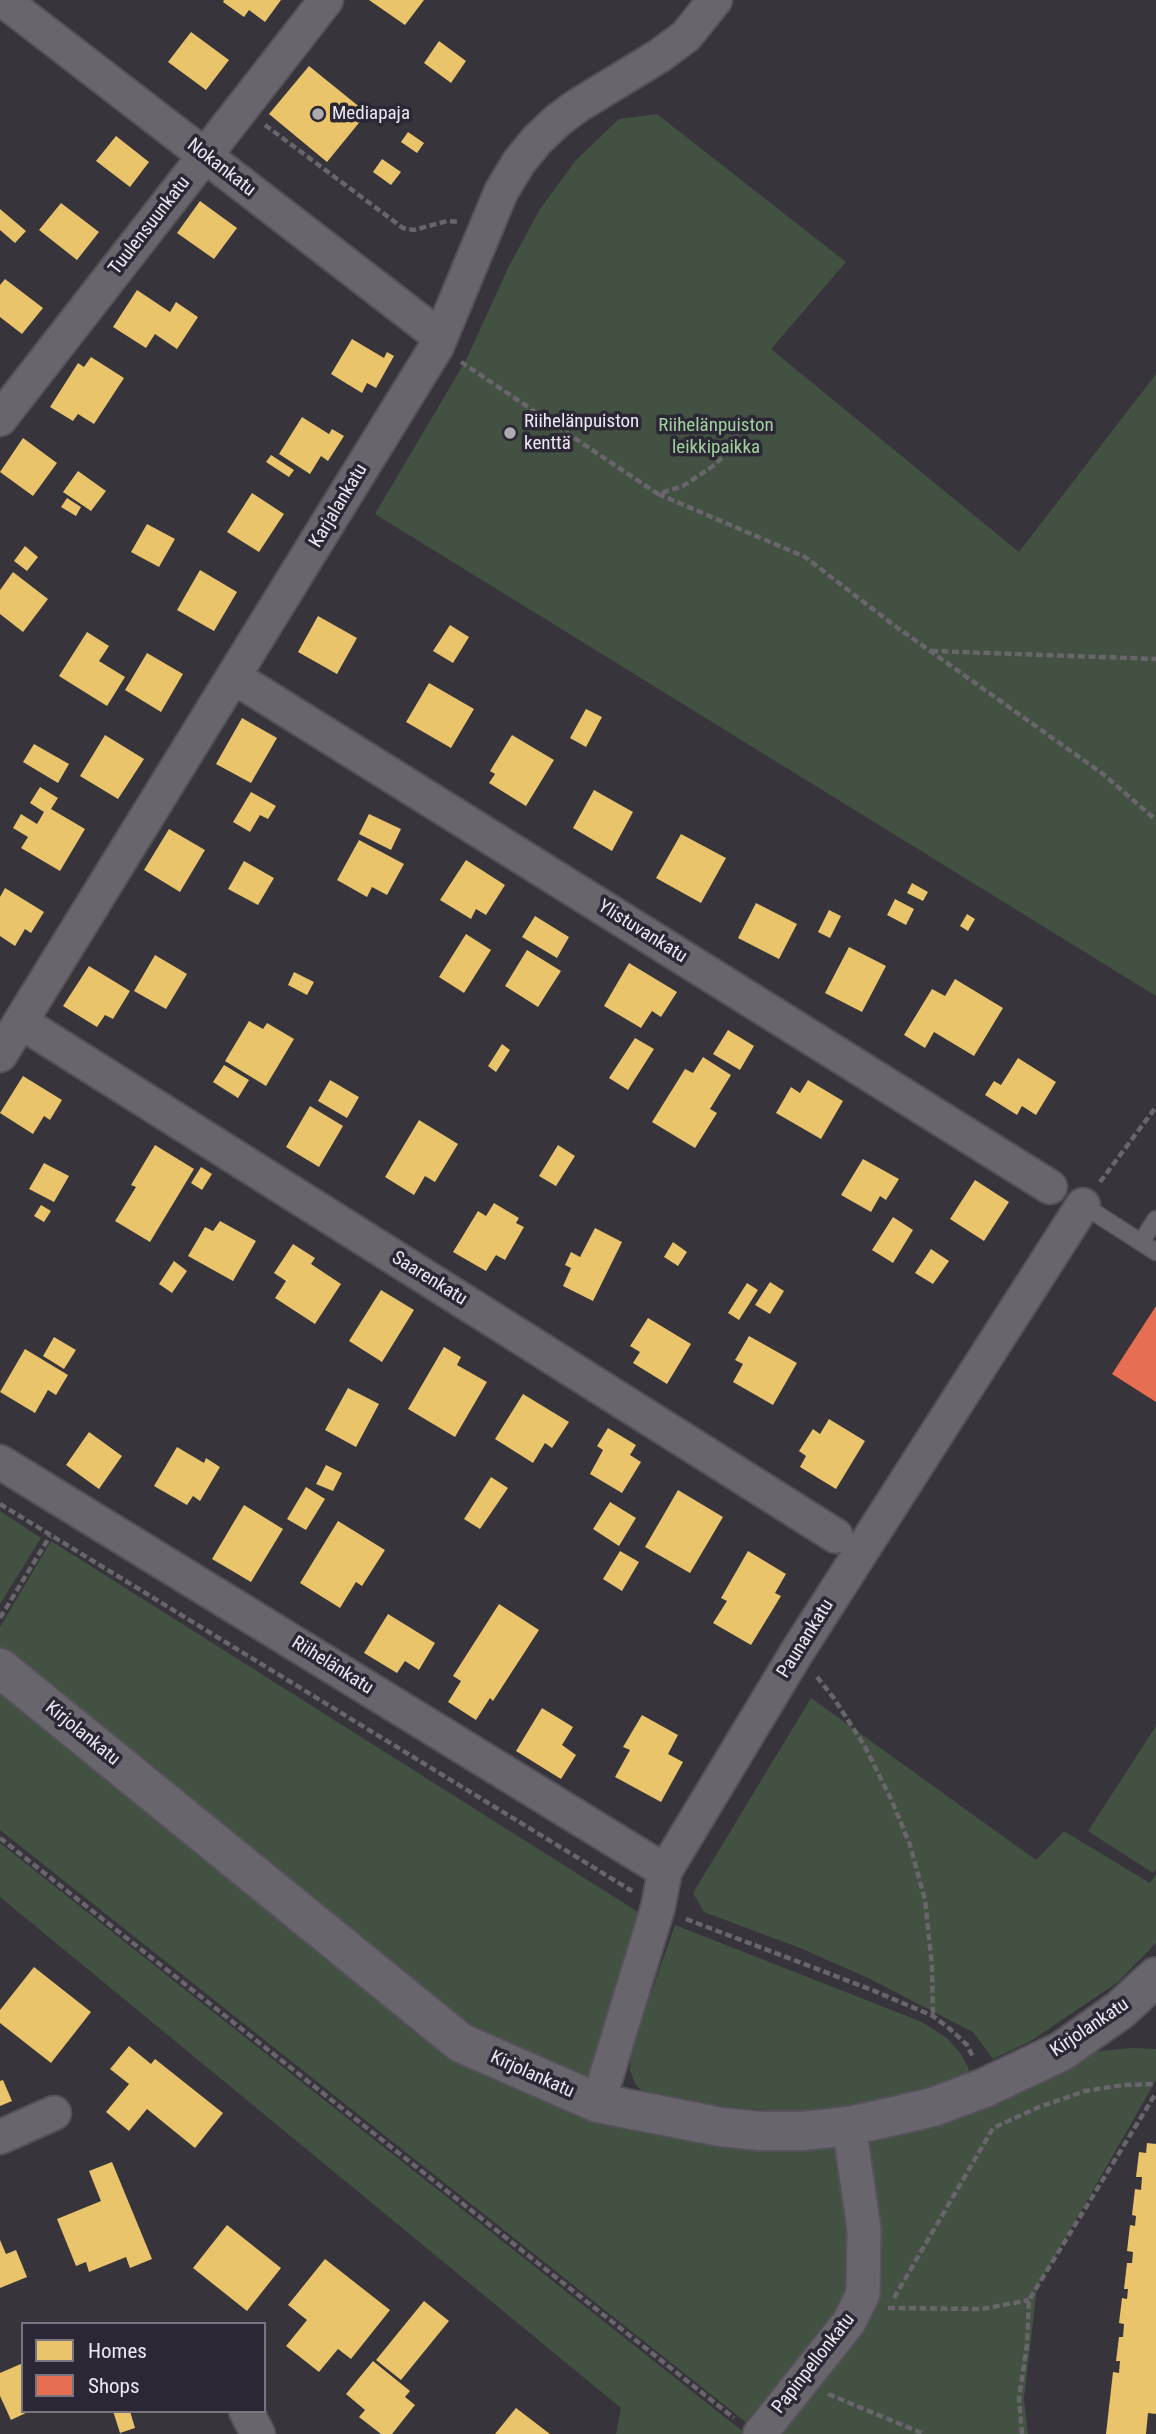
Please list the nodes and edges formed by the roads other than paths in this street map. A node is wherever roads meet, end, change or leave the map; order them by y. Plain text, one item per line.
1 (3, 0) edge
2 (326, 0) edge
3 (715, 0) edge
4 (205, 156) junction
5 (438, 341) junction
6 (0, 419) edge
7 (234, 677) junction
8 (21, 1022) junction
9 (0, 1055) edge
10 (1050, 1187) dead end
11 (1083, 1205) joint
12 (1156, 1219) edge
13 (1141, 1242) junction
14 (1156, 1252) edge
15 (0, 1462) edge
16 (836, 1536) dead end
17 (0, 1668) edge
18 (665, 1871) junction
19 (1150, 1991) edge
20 (598, 2103) junction
21 (54, 2113) dead end
22 (849, 2126) junction
23 (0, 2137) edge
24 (247, 2413) edge
25 (752, 2430) edge
26 (258, 2434) edge

1 - 4 street, Nokankatu
2 - 4 street, Tuulensuunkatu
3 - 5 street, Karjalankatu
4 - 5 street, Nokankatu
4 - 6 street, Tuulensuunkatu
5 - 7 street, Karjalankatu
7 - 8 street, Karjalankatu
7 - 10 street, Ylistuvankatu
8 - 9 street, Karjalankatu
8 - 16 street, Saarenkatu
11 - 13 lane
11 - 18 street, Paunankatu
12 - 13 lane
13 - 14 lane
15 - 18 street, Riihelänkatu
17 - 20 main road, Kirjolankatu
18 - 20 street, Paunankatu
19 - 22 main road, Kirjolankatu
20 - 22 main road, Kirjolankatu
21 - 23 street
22 - 25 street, Papinpellonkatu
24 - 26 street

